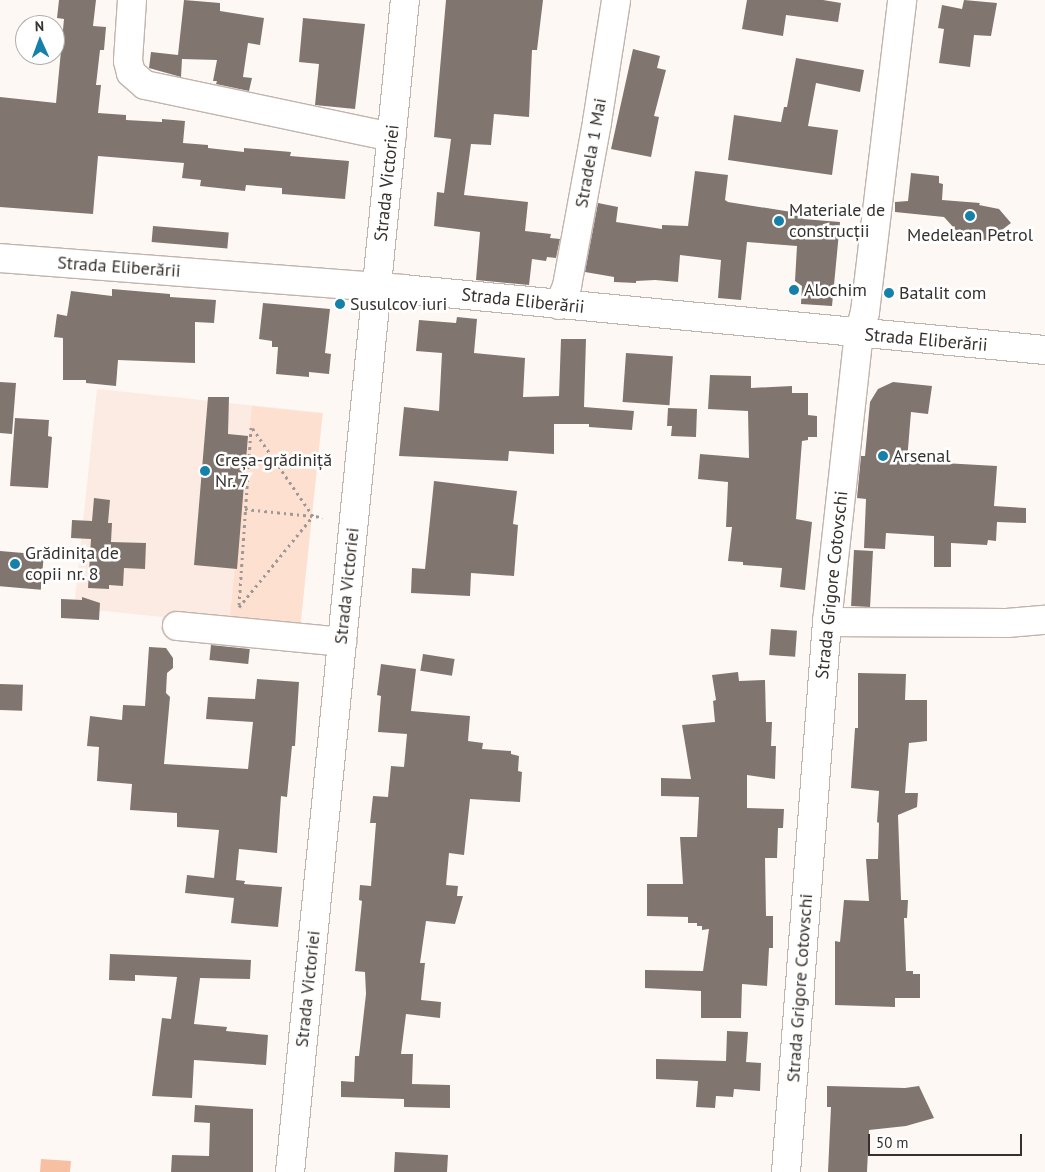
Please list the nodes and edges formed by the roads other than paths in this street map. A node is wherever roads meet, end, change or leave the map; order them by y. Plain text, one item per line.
1 (132, 0) edge
2 (405, 0) edge
3 (616, 0) edge
4 (902, 0) edge
5 (392, 137) junction
6 (0, 258) edge
7 (377, 287) junction
8 (559, 305) junction
9 (859, 334) junction
10 (1045, 350) edge
11 (1045, 620) edge
12 (827, 622) junction
13 (177, 626) dead end
14 (342, 642) junction
15 (290, 1172) edge
16 (786, 1172) edge

1 - 5 street
2 - 5 street, Strada Victoriei
3 - 8 street, Stradela 1 Mai
4 - 9 street, Strada Grigore Cotovschi
5 - 7 street, Strada Victoriei
6 - 7 street, Strada Eliberării
7 - 8 street, Strada Eliberării
7 - 14 street, Strada Victoriei
8 - 9 street, Strada Eliberării
9 - 10 street, Strada Eliberării
9 - 12 street, Strada Grigore Cotovschi
11 - 12 street
12 - 16 street, Strada Grigore Cotovschi
13 - 14 street
14 - 15 street, Strada Victoriei

